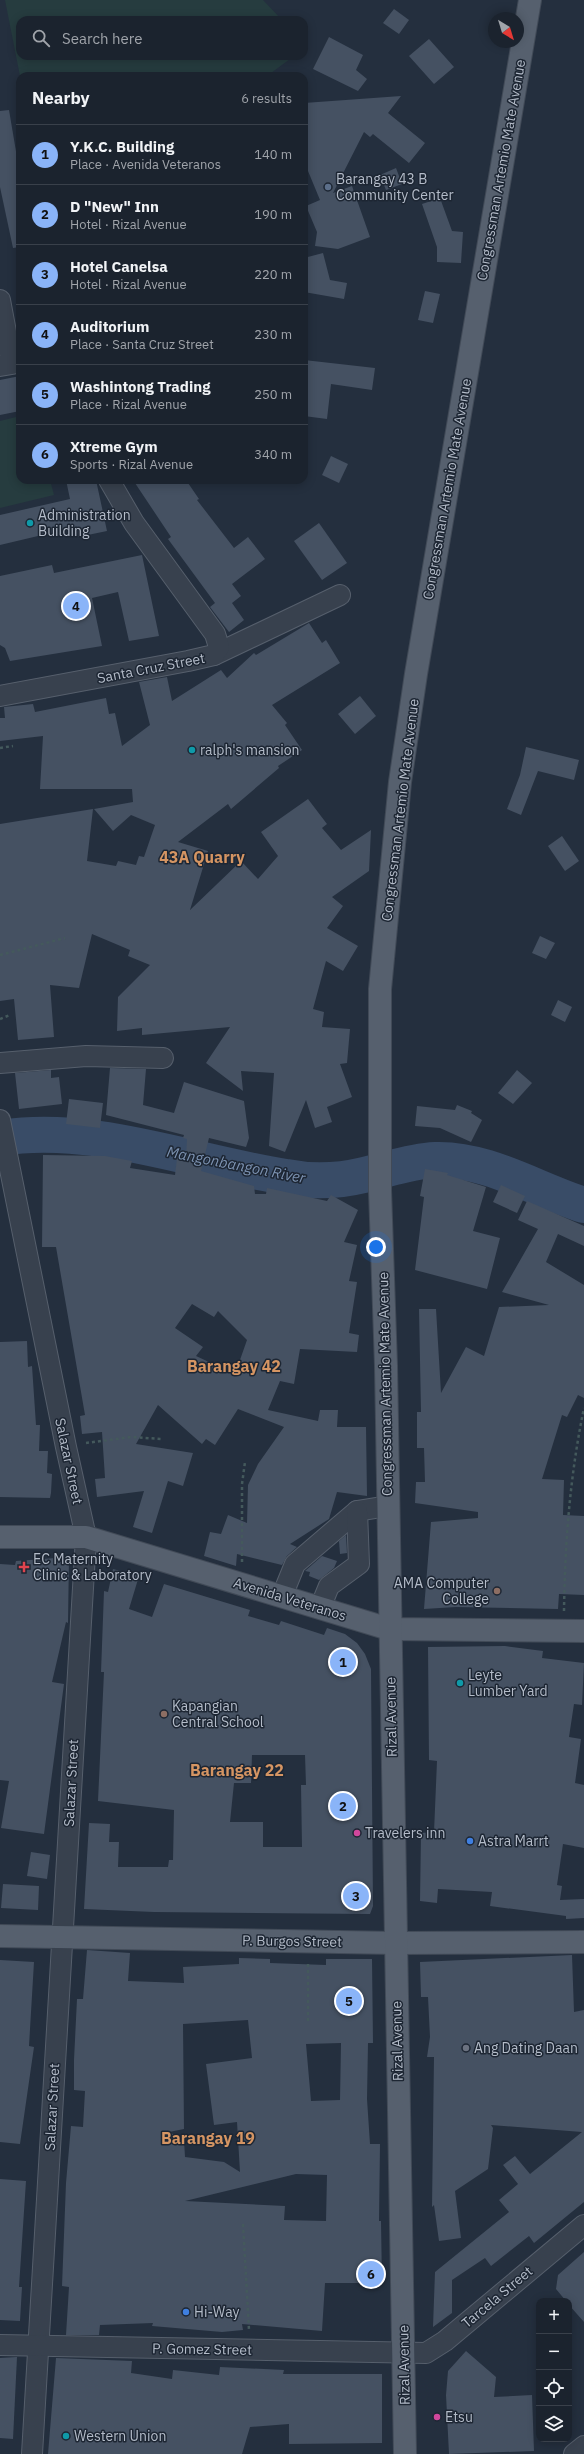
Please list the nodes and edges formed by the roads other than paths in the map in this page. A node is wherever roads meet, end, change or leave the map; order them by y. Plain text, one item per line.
1 (530, 0) edge
2 (0, 300) edge
3 (0, 366) edge
4 (111, 484) edge
5 (340, 595) dead end
6 (214, 655) junction
7 (0, 696) edge
8 (163, 1058) dead end
9 (0, 1063) edge
10 (0, 1120) edge
11 (388, 1506) junction
12 (357, 1512) junction
13 (0, 1537) edge
14 (86, 1538) junction
15 (282, 1596) junction
16 (320, 1608) junction
17 (360, 1620) junction
18 (389, 1629) junction
19 (574, 1631) edge
20 (390, 1676) junction
21 (0, 1936) edge
22 (62, 1937) junction
23 (584, 1942) edge
24 (395, 1943) junction
25 (584, 2225) edge
26 (0, 2345) edge
27 (37, 2346) junction
28 (403, 2353) junction
29 (584, 2446) edge
30 (32, 2454) edge
31 (405, 2454) edge
32 (574, 2454) edge

1 - 11 main road, Congressman Artemio Mate Avenue
2 - 3 street
4 - 6 street, Santa Cruz Street
5 - 6 street
6 - 7 street, Santa Cruz Street
8 - 9 street
10 - 14 street, Salazar Street
11 - 12 street
11 - 18 main road, Congressman Artemio Mate Avenue
12 - 15 street
12 - 16 street
13 - 14 main road, Avenida Veteranos
14 - 15 main road, Avenida Veteranos
14 - 22 street, Salazar Street
15 - 16 main road, Avenida Veteranos
16 - 17 main road, Avenida Veteranos
17 - 18 main road, Avenida Veteranos
17 - 20 main road
18 - 19 main road, Avenida Veteranos
18 - 20 main road, Rizal Avenue
20 - 24 main road, Rizal Avenue
21 - 22 main road, P. Burgos Street
22 - 24 main road, P. Burgos Street
22 - 27 street, Salazar Street
23 - 24 main road, P. Burgos Street
24 - 28 main road, Rizal Avenue
25 - 28 street, Tarcela Street
26 - 27 street, P. Gomez Street
27 - 28 street, P. Gomez Street
27 - 30 street, Salazar Street
28 - 31 main road, Rizal Avenue
29 - 32 street

